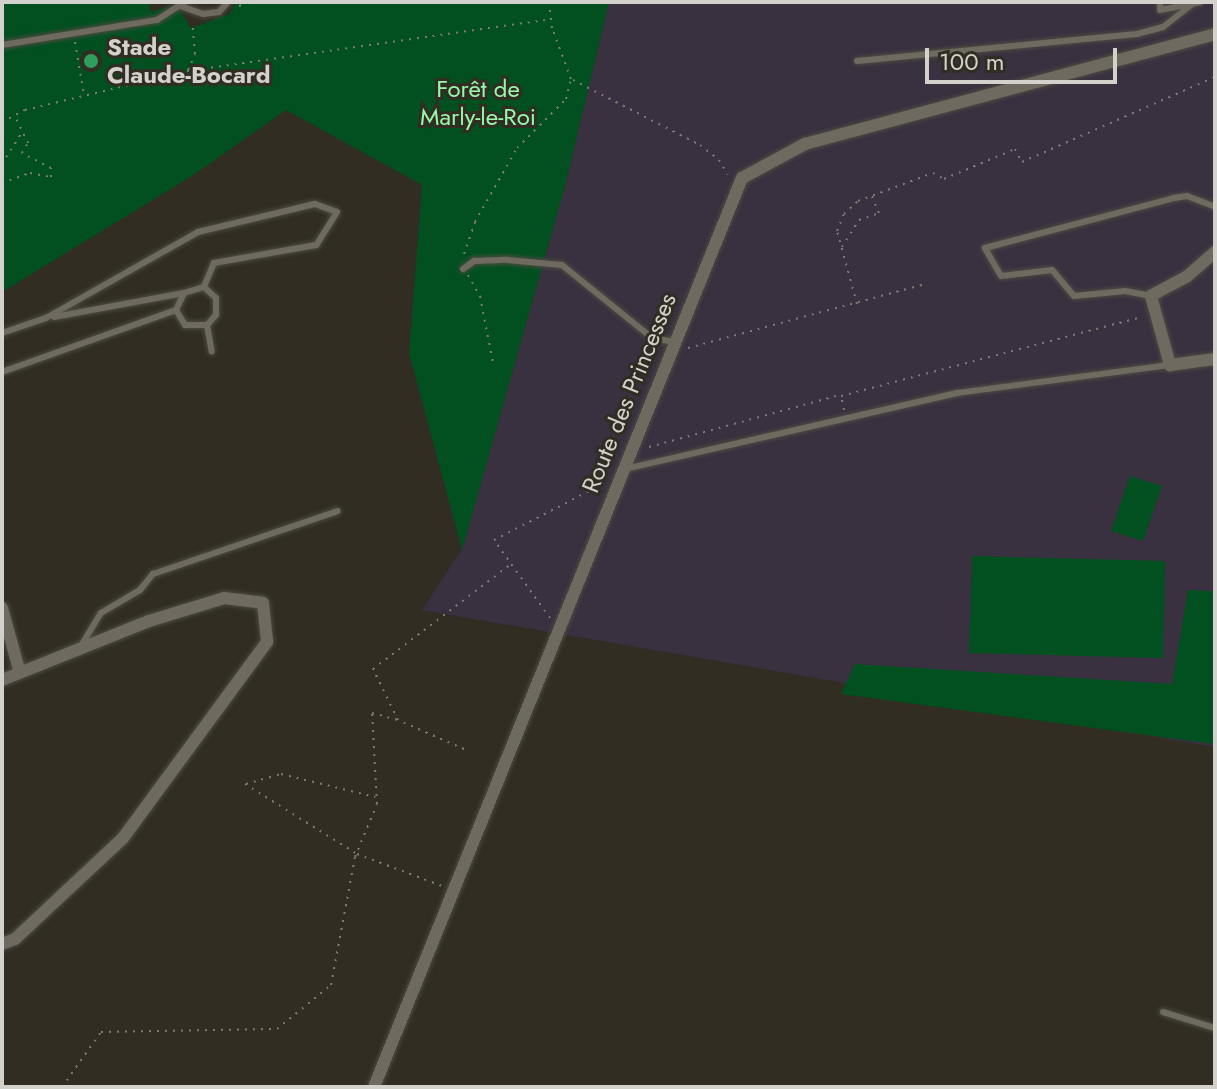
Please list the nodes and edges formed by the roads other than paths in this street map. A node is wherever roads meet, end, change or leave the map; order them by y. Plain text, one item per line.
1 (228, 2) edge
2 (1160, 2) edge
3 (1197, 3) edge
4 (184, 5) edge
5 (1215, 34) edge
6 (2, 45) edge
7 (857, 61) dead end
8 (1215, 207) edge
9 (1215, 252) edge
10 (463, 269) road end
11 (204, 287) junction
12 (184, 293) junction
13 (1151, 296) junction
14 (176, 310) junction
15 (46, 318) junction
16 (207, 325) junction
17 (2, 333) edge
18 (675, 347) junction
19 (212, 352) dead end
20 (1215, 359) edge
21 (1170, 365) junction
22 (2, 372) edge
23 (623, 468) junction
24 (338, 511) dead end
25 (2, 608) edge
26 (79, 649) junction
27 (20, 673) junction
28 (2, 680) edge
29 (2, 944) edge
30 (1163, 1012) dead end
31 (1215, 1028) edge
32 (374, 1087) edge

1 - 4 lane
2 - 3 lane
3 - 7 lane
4 - 6 lane
5 - 18 street, Route des Princesses
8 - 13 lane
9 - 13 street
10 - 18 lane
11 - 12 lane
11 - 15 lane
11 - 16 lane
12 - 14 lane
12 - 15 lane
13 - 21 street
14 - 16 lane
14 - 22 lane
15 - 17 lane
16 - 19 lane
18 - 23 street, Route des Princesses
20 - 21 street
21 - 23 lane
23 - 32 street, Route des Princesses
24 - 26 lane
25 - 27 street
26 - 27 street
26 - 29 street
27 - 28 street
30 - 31 lane

